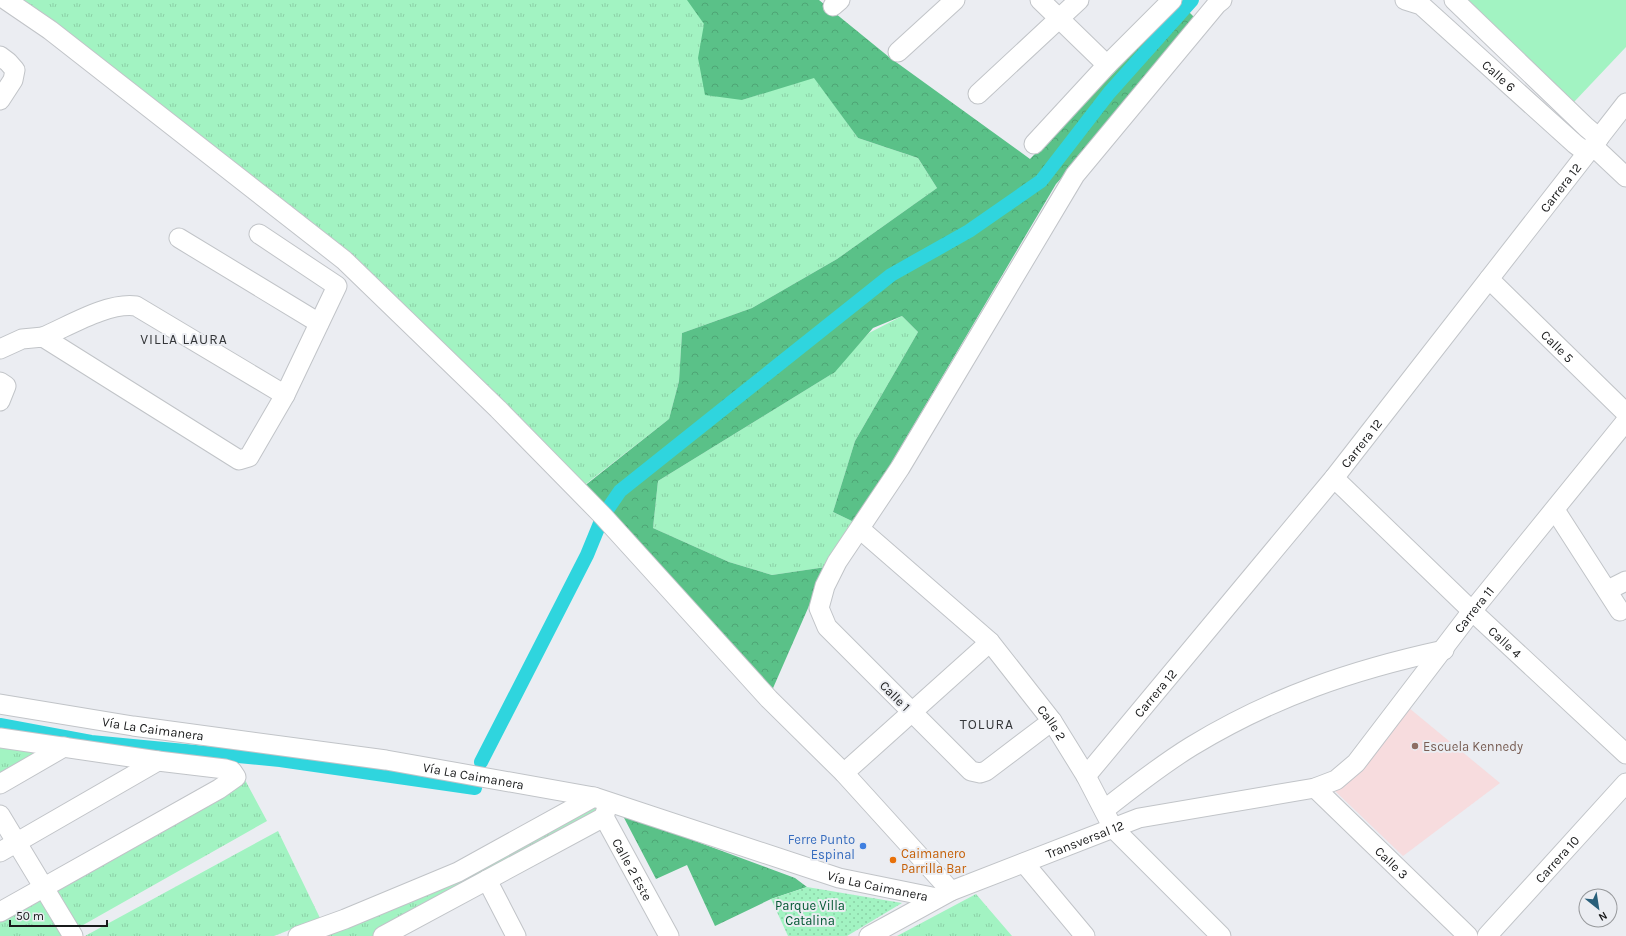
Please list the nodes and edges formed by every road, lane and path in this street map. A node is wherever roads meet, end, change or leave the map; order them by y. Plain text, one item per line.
1 (6, 0) edge
2 (954, 0) edge
3 (1040, 0) edge
4 (1079, 0) edge
5 (1172, 0) edge
6 (1454, 0) edge
7 (1217, 1) edge
8 (1416, 2) edge
9 (1059, 20) junction
10 (898, 52) dead end
11 (0, 56) edge
12 (1108, 65) junction
13 (978, 94) dead end
14 (0, 100) edge
15 (1626, 103) edge
16 (1034, 144) dead end
17 (1593, 146) junction
18 (1626, 177) edge
19 (259, 234) dead end
20 (180, 238) dead end
21 (1489, 279) junction
22 (319, 323) junction
23 (44, 337) junction
24 (0, 349) edge
25 (0, 382) edge
26 (285, 395) junction
27 (0, 401) edge
28 (1626, 413) edge
29 (1626, 421) edge
30 (1334, 478) junction
31 (1554, 510) junction
32 (860, 529) junction
33 (1626, 581) edge
34 (1608, 590) junction
35 (1472, 611) junction
36 (1620, 611) dead end
37 (990, 642) junction
38 (1444, 650) junction
39 (0, 704) edge
40 (911, 712) junction
41 (1052, 721) junction
42 (0, 738) edge
43 (64, 747) junction
44 (1626, 754) edge
45 (158, 761) junction
46 (844, 773) junction
47 (1086, 776) junction
48 (1626, 783) edge
49 (0, 784) edge
50 (1315, 788) junction
51 (602, 805) junction
52 (1104, 810) junction
53 (0, 815) edge
54 (1113, 828) junction
55 (16, 842) junction
56 (0, 852) edge
57 (1024, 863) junction
58 (487, 880) junction
59 (43, 887) junction
60 (944, 895) junction
61 (0, 912) edge
62 (73, 936) edge
63 (298, 936) edge
64 (383, 936) edge
65 (516, 936) edge
66 (669, 936) edge
67 (869, 936) edge
68 (1085, 936) edge
69 (1221, 936) edge
70 (1468, 936) edge
71 (1488, 936) edge

1 - 46 street
2 - 10 street
3 - 9 street
4 - 9 street
5 - 12 street
6 - 17 street
7 - 32 street
8 - 17 street, Calle 6
9 - 12 street
9 - 13 street
11 - 14 street
12 - 16 street
15 - 17 street, Carrera 12
17 - 18 street, Calle 6
17 - 21 street, Carrera 12
19 - 22 street
20 - 22 street
21 - 28 street, Calle 5
21 - 30 street, Carrera 12
22 - 26 street
23 - 24 street
23 - 26 street
23 - 26 street
25 - 27 street
29 - 31 street, Carrera 11
30 - 35 street, Calle 4
30 - 47 street, Carrera 12
31 - 34 street
31 - 35 street, Carrera 11
32 - 37 street, Calle 2
32 - 40 street, Calle 1
33 - 34 street
34 - 36 street
35 - 38 street, Carrera 11
35 - 44 street, Calle 4
37 - 40 street
37 - 41 street, Calle 2
38 - 50 street, Carrera 11
38 - 52 street
39 - 51 street, Vía La Caimanera
40 - 41 street, Calle 1
40 - 46 street
41 - 47 street, Calle 2
42 - 43 street
43 - 45 street
43 - 49 street
45 - 55 street
45 - 59 street
46 - 60 street
47 - 52 street, Calle 2
48 - 71 street, Carrera 10
50 - 54 street, Transversal 12
50 - 70 street, Calle 3
51 - 58 street
51 - 60 street, Vía La Caimanera
51 - 63 street
51 - 66 street, Calle 2 Este
52 - 54 street, Calle 2
53 - 55 street
54 - 57 street, Transversal 12
54 - 69 street, Calle 2
55 - 56 street
55 - 59 street
57 - 60 street, Transversal 12
57 - 68 street
58 - 64 street
58 - 65 street
59 - 61 street
59 - 62 street
60 - 67 street, Transversal 12

